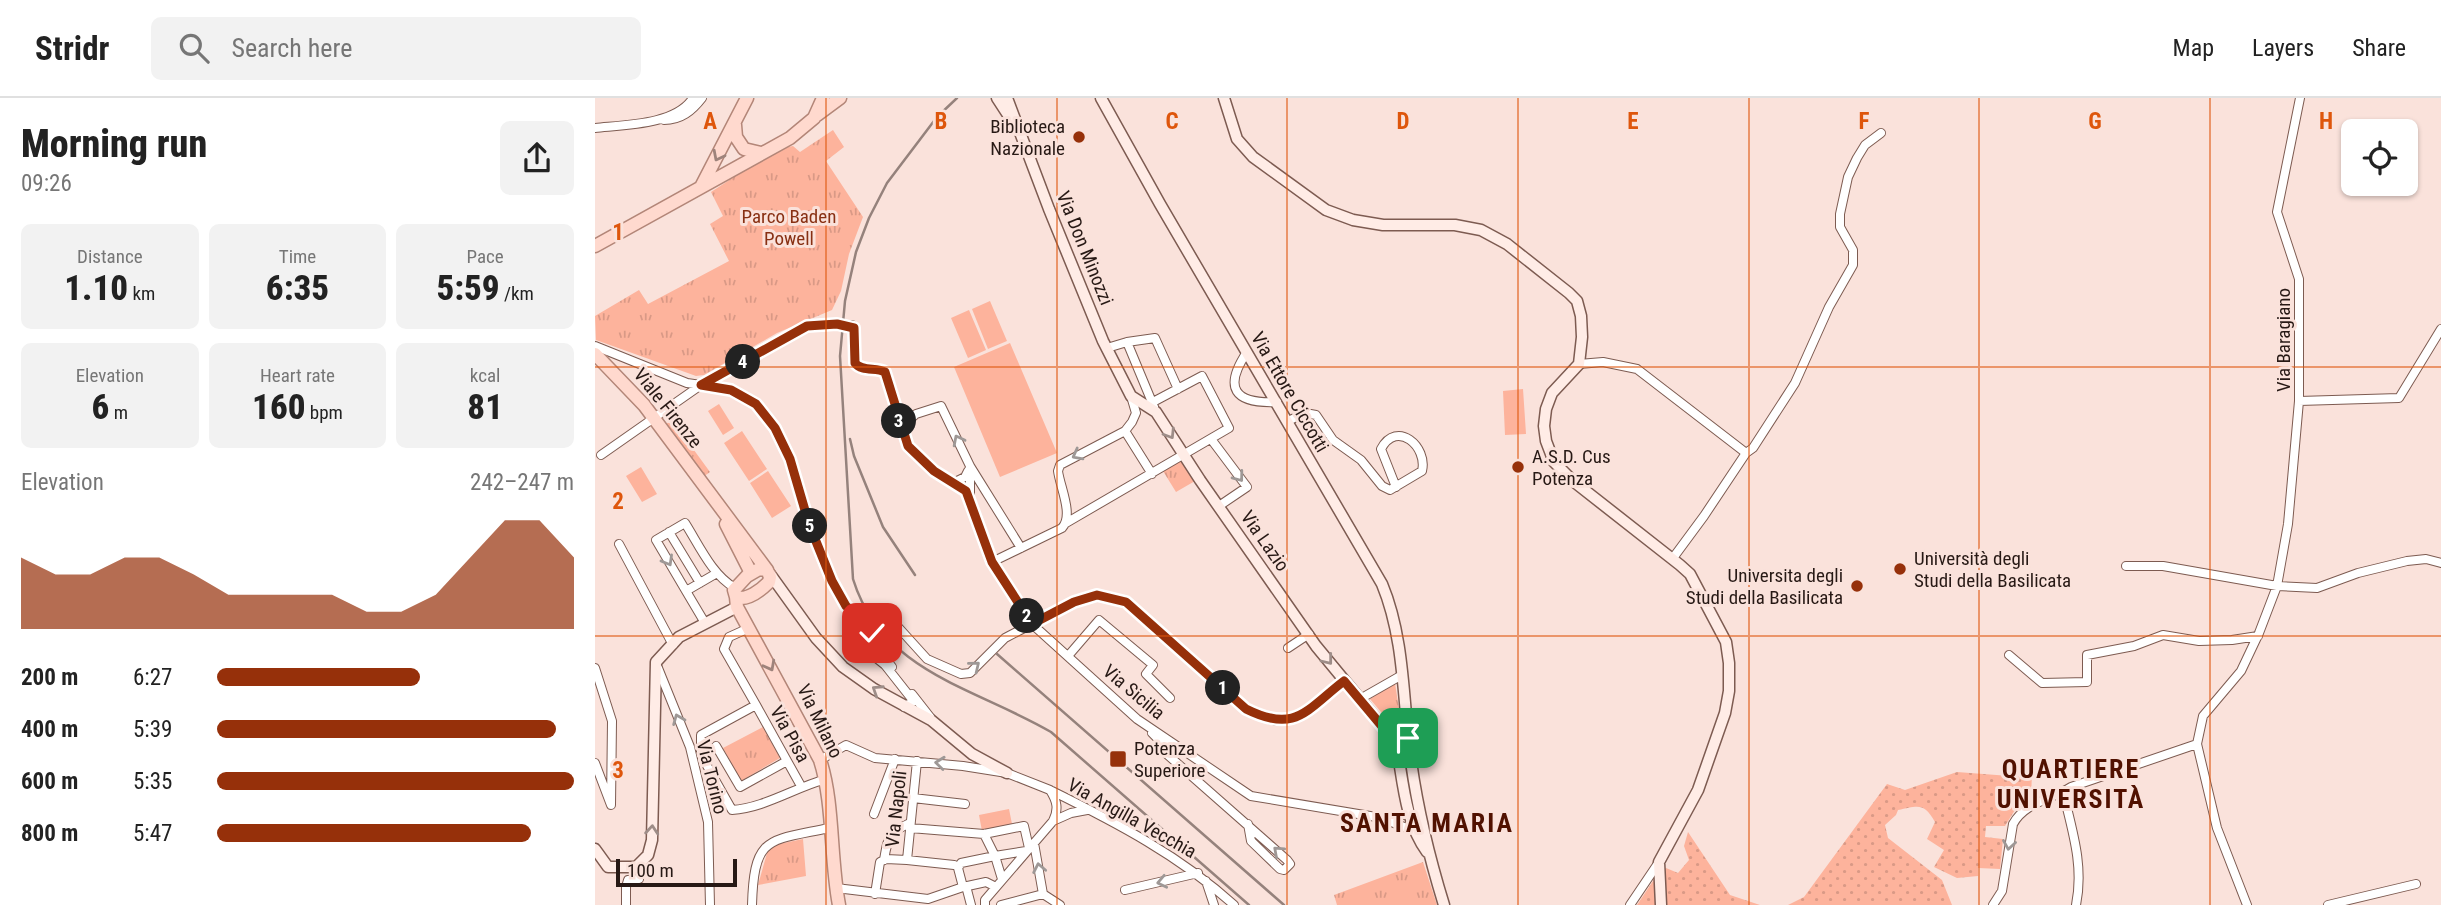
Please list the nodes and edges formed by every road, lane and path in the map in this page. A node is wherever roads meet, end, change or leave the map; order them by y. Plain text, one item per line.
1 (693, 98) edge
2 (702, 98) edge
3 (747, 98) edge
4 (823, 98) edge
5 (840, 98) edge
6 (997, 98) edge
7 (1007, 98) edge
8 (1104, 98) edge
9 (1224, 98) edge
10 (2301, 98) edge
11 (814, 118) junction
12 (657, 120) junction
13 (735, 125) junction
14 (595, 128) edge
15 (1881, 134) dead end
16 (1025, 145) junction
17 (761, 153) junction
18 (701, 188) junction
19 (595, 246) edge
20 (2441, 329) edge
21 (1127, 342) junction
22 (595, 346) edge
23 (1107, 348) junction
24 (1247, 352) junction
25 (595, 354) edge
26 (1579, 363) junction
27 (701, 385) junction
28 (1178, 389) junction
29 (1131, 396) junction
30 (2299, 401) junction
31 (1276, 402) junction
32 (1154, 407) junction
33 (655, 419) junction
34 (1288, 421) junction
35 (900, 428) junction
36 (1125, 430) junction
37 (1211, 439) junction
38 (1746, 453) junction
39 (601, 456) dead end
40 (1183, 456) junction
41 (970, 466) junction
42 (1152, 474) junction
43 (955, 482) junction
44 (1397, 487) junction
45 (708, 490) junction
46 (970, 506) junction
47 (1219, 506) junction
48 (1064, 525) junction
49 (669, 532) junction
50 (619, 544) dead end
51 (1021, 548) junction
52 (1673, 558) junction
53 (992, 562) junction
54 (2441, 563) edge
55 (2126, 566) dead end
56 (768, 572) junction
57 (717, 573) junction
58 (751, 573) junction
59 (700, 583) junction
60 (2277, 586) junction
61 (686, 591) junction
62 (738, 598) junction
63 (846, 606) junction
64 (705, 623) junction
65 (1032, 624) junction
66 (749, 628) junction
67 (879, 632) junction
68 (1309, 634) junction
69 (2258, 636) junction
70 (673, 645) junction
71 (1288, 648) dead end
72 (2009, 655) dead end
73 (1068, 656) junction
74 (656, 662) junction
75 (595, 668) edge
76 (1402, 675) junction
77 (1344, 681) junction
78 (1170, 698) dead end
79 (1360, 699) junction
80 (756, 705) junction
81 (904, 707) junction
82 (1137, 719) junction
83 (932, 720) junction
84 (1401, 737) junction
85 (2197, 744) junction
86 (716, 746) dead end
87 (895, 759) junction
88 (820, 760) junction
89 (787, 761) junction
90 (917, 761) junction
91 (595, 763) edge
92 (1007, 774) junction
93 (825, 779) junction
94 (801, 786) junction
95 (1050, 790) junction
96 (913, 797) junction
97 (965, 804) dead end
98 (2067, 808) dead end
99 (1090, 809) junction
100 (1409, 812) junction
101 (874, 814) dead end
102 (1382, 818) junction
103 (1053, 821) junction
104 (1248, 824) junction
105 (910, 825) junction
106 (829, 828) junction
107 (1414, 831) junction
108 (984, 834) junction
109 (1030, 847) junction
110 (595, 849) edge
111 (1428, 854) junction
112 (995, 856) junction
113 (884, 860) junction
114 (907, 860) junction
115 (1659, 862) junction
116 (954, 865) dead end
117 (1202, 876) junction
118 (639, 879) dead end
119 (999, 883) junction
120 (2416, 884) dead end
121 (964, 886) junction
122 (836, 888) junction
123 (1125, 890) dead end
124 (875, 894) junction
125 (1043, 894) junction
126 (928, 902) edge
127 (626, 905) edge
128 (710, 905) edge
129 (752, 905) edge
130 (839, 905) edge
131 (971, 905) edge
132 (985, 905) edge
133 (1001, 905) edge
134 (1061, 905) edge
135 (1214, 905) edge
136 (1234, 905) edge
137 (1444, 905) edge
138 (1630, 905) edge
139 (1661, 905) edge
140 (1993, 905) edge
141 (2076, 905) edge
142 (2247, 905) edge
143 (2328, 905) edge

1 - 12 street
2 - 12 street
3 - 13 main road
4 - 11 main road
5 - 11 main road
6 - 16 main road
7 - 16 main road
8 - 24 main road, Via Ettore Ciccotti
9 - 26 main road
10 - 30 street, Via Baragiano
11 - 17 main road
12 - 14 street
13 - 17 main road
13 -> 18 main road
15 - 38 street
16 - 23 main road, Via Don Minozzi
17 - 18 main road
18 - 19 main road
20 - 30 street
21 - 23 street
21 - 28 street
21 - 32 street
22 - 27 street
23 - 29 main road, Via Don Minozzi
24 - 31 main road, Via Ettore Ciccotti
24 - 31 street
25 - 33 main road, Viale Firenze
26 - 38 street
26 - 52 main road
27 - 33 street
27 - 35 street
27 - 63 street
28 - 32 street
28 - 37 street
29 - 32 main road, Via Lazio
29 - 36 street
30 - 60 street, Via Baragiano
31 - 34 main road, Via Ettore Ciccotti
32 -> 40 main road, Via Lazio
33 - 39 street
33 - 45 main road, Viale Firenze
34 - 44 street
34 - 76 main road, Via Ettore Ciccotti
41 -> 35 street
35 - 43 street
36 - 42 street
36 -> 48 street
37 - 40 street
37 -> 47 street
38 - 52 street
40 - 42 street
40 - 47 main road, Via Lazio
41 - 43 street
41 - 46 street
41 - 51 street
42 - 48 street
43 - 46 street
44 - 44 street
45 - 56 main road, Viale Firenze
45 - 58 main road, Viale Firenze
46 - 53 street, Via Sicilia
47 - 68 main road, Via Lazio
48 - 51 street
49 - 57 street
49 - 59 street
49 -> 61 street
50 - 70 street
51 - 53 street
52 - 115 main road
53 - 65 street, Via Sicilia
54 - 60 street
55 - 60 street
56 - 58 main road
56 - 62 main road
81 -> 56 main road, Viale Firenze
57 - 59 street
57 - 62 street
58 - 62 main road
59 - 61 street
60 - 69 street, Via Baragiano
61 - 64 street
62 - 64 main road
62 - 66 main road, Via Milano
63 - 67 street
63 - 81 street
64 - 70 main road
67 -> 65 street
65 - 73 street, Via Sicilia
65 - 77 street
66 - 80 street
66 -> 88 main road, Via Milano
67 - 83 street
68 - 71 street
68 -> 77 main road, Via Lazio
69 - 72 street
69 - 85 street, Via Baragiano
70 - 74 main road
73 - 78 street
73 - 82 street, Via Sicilia
110 -> 74 main road
128 -> 74 street, Via Torino
75 - 91 street
76 - 79 street
76 - 84 main road, Via Ettore Ciccotti
77 - 79 main road, Via Lazio
79 - 84 main road, Via Lazio
80 - 89 street, Via Pisa
80 - 94 street, Via Pisa
81 - 83 main road, Viale Firenze
82 - 102 street, Via Sicilia
82 - 104 street
83 - 92 main road, Viale Firenze
84 - 100 main road
84 - 111 main road
85 -> 140 street
85 - 142 street
86 - 89 street
87 - 88 street, Via Angilla Vecchia
87 - 90 street, Via Angilla Vecchia
87 - 101 street, Via Napoli
88 - 93 main road, Via Milano
89 - 94 street, Via Pisa
92 -> 90 street, Via Angilla Vecchia
90 - 96 street, Via Napoli
92 - 95 street, Via Angilla Vecchia
93 - 94 street, Via Pisa
93 - 106 main road, Via Milano
95 - 99 street, Via Angilla Vecchia
95 - 103 street
96 - 97 street
96 - 105 street, Via Napoli
98 - 141 street
99 - 103 street
99 - 117 street, Via Angilla Vecchia
100 - 102 street
100 - 107 main road
102 - 107 street
103 - 109 street
104 -> 104 street
105 - 108 street
105 - 113 street
105 - 114 street, Via Napoli
106 - 122 main road, Via Milano
106 - 129 street
107 - 111 main road
108 - 109 street
108 - 112 street
109 - 112 street
109 - 119 street
125 -> 109 street
111 - 137 main road
112 - 119 street
112 - 121 street
113 - 114 street, Via Napoli
113 - 124 street, Via Napoli
114 - 116 street, Via Napoli
115 - 138 street
115 - 139 main road
117 -> 123 street, Via Angilla Vecchia
117 - 135 street
117 - 136 street, Via Angilla Vecchia
118 - 127 street
119 - 121 street
119 - 132 street
120 - 143 street
121 - 126 street
121 - 131 street
122 - 124 street
122 - 130 main road, Via Milano
124 - 126 street
125 - 133 street
125 - 134 street

